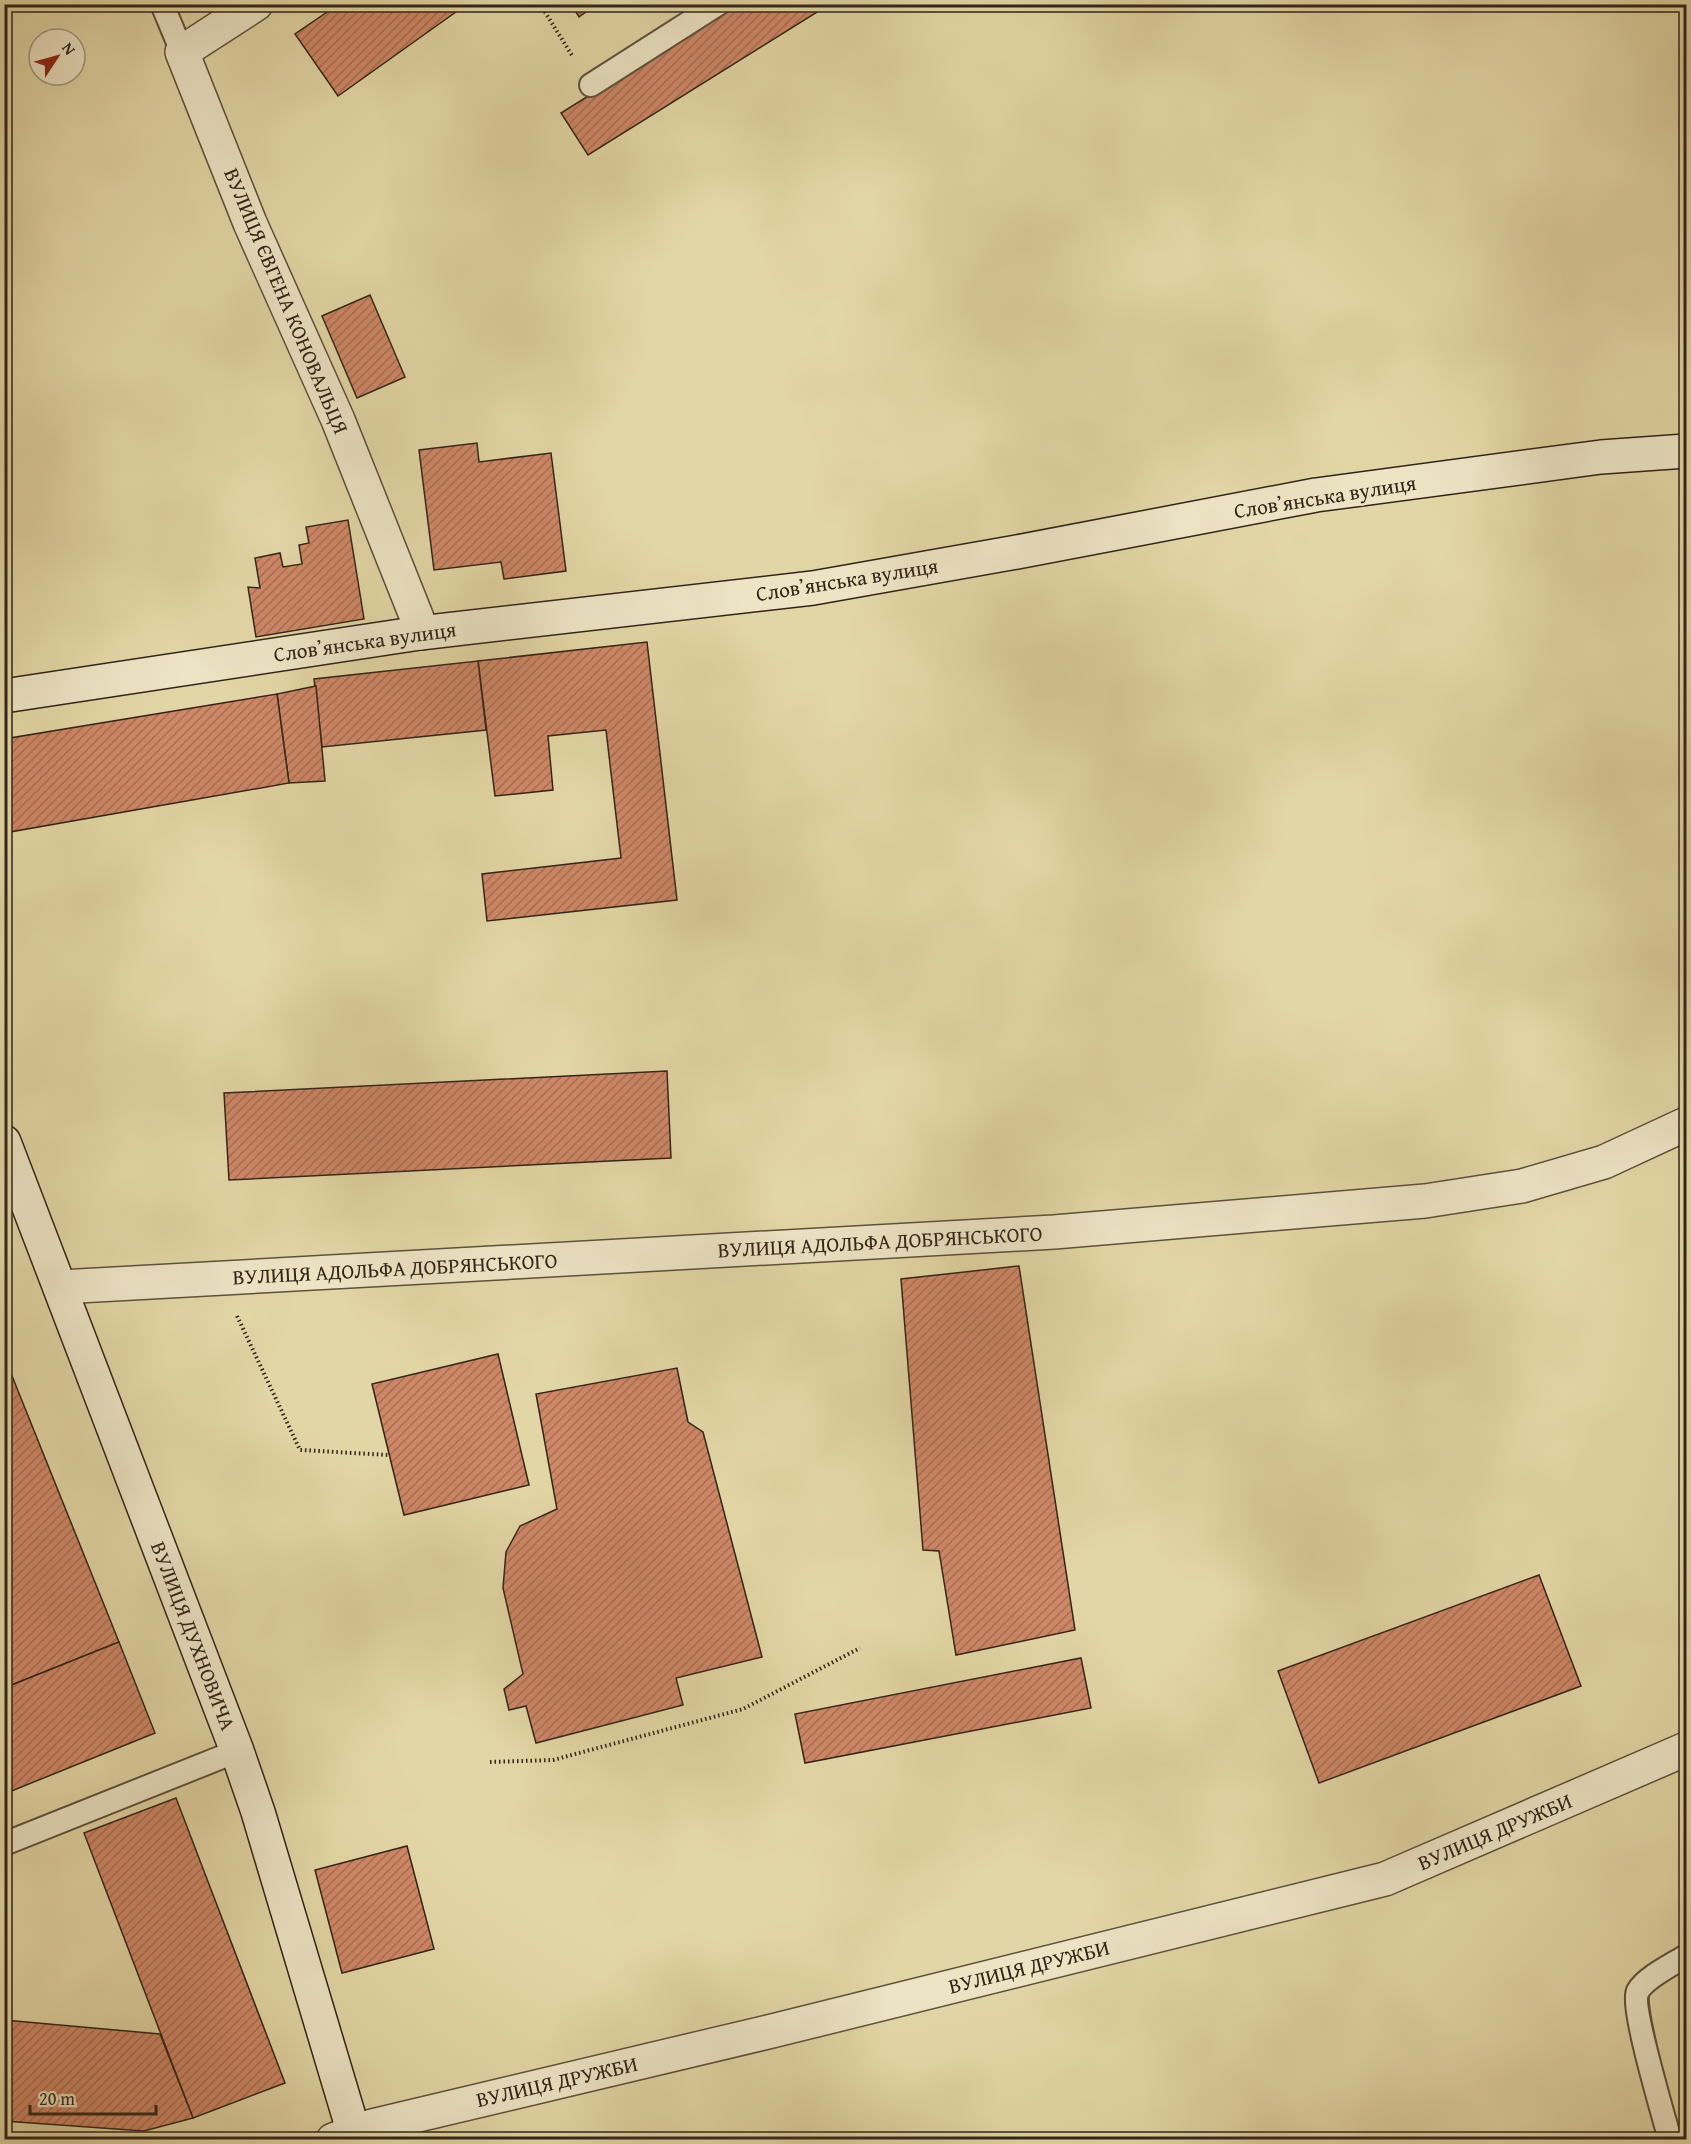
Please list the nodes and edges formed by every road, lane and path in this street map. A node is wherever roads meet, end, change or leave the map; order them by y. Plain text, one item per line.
1 (162, 4) edge
2 (256, 4) edge
3 (540, 4) edge
4 (718, 4) edge
5 (182, 52) junction
6 (591, 85) joint
7 (1686, 451) edge
8 (420, 633) junction
9 (4, 696) edge
10 (1686, 1124) edge
11 (4, 1142) edge
12 (216, 1279) junction
13 (60, 1287) junction
14 (389, 1455) dead end
15 (860, 1648) dead end
16 (1686, 1749) edge
17 (237, 1751) junction
18 (490, 1762) dead end
19 (4, 1844) edge
20 (1686, 1956) edge
21 (348, 2137) edge
22 (1670, 2139) edge

1 - 5 lane
2 - 5 street
3 - 6 path
4 - 6 lane
5 - 8 street, ВУЛИЦЯ ЄВГЕНА КОНОВАЛЬЦЯ
7 - 8 street, Словʼянська вулиця
8 - 9 street, Словʼянська вулиця
10 - 12 street, ВУЛИЦЯ АДОЛЬФА ДОБРЯНСЬКОГО
11 - 13 street, ВУЛИЦЯ ДУХНОВИЧА
12 - 13 street, ВУЛИЦЯ АДОЛЬФА ДОБРЯНСЬКОГО
12 - 14 path
13 - 17 street, ВУЛИЦЯ ДУХНОВИЧА
15 - 18 path
16 - 21 street, ВУЛИЦЯ ДРУЖБИ
17 - 19 lane
17 - 21 street, ВУЛИЦЯ ДУХНОВИЧА
20 - 22 lane

